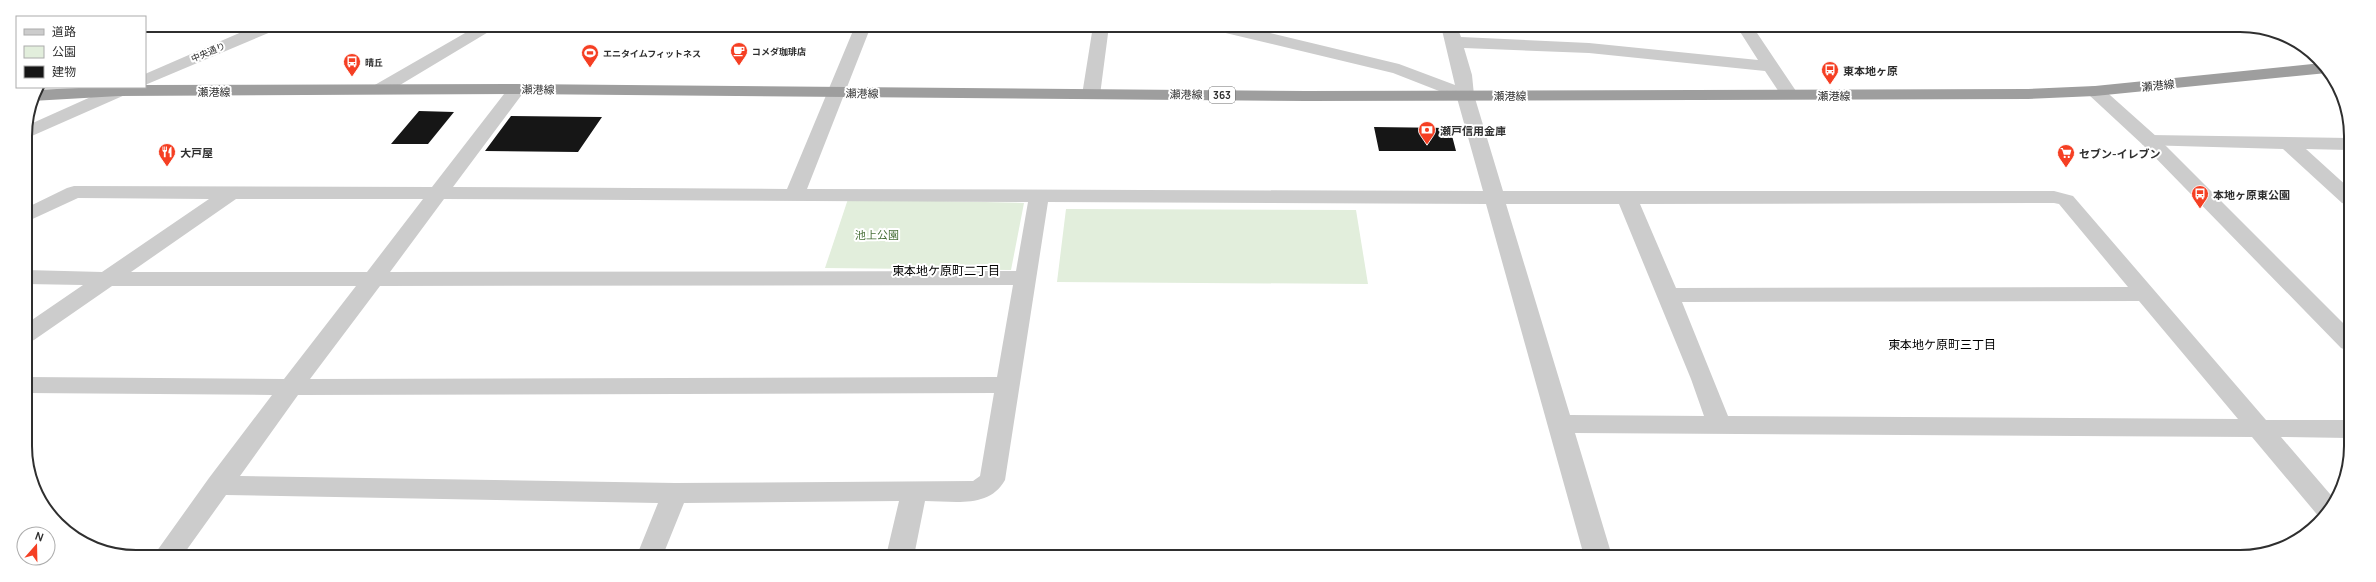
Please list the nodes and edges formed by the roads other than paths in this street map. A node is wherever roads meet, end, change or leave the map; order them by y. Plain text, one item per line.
1 (256, 32) edge
2 (480, 32) edge
3 (860, 32) edge
4 (1100, 32) edge
5 (1244, 32) edge
6 (1748, 32) edge
7 (1451, 34) edge
8 (1770, 66) junction
9 (2319, 68) edge
10 (146, 80) edge
11 (103, 88) edge
12 (124, 89) edge
13 (517, 89) junction
14 (379, 90) junction
15 (2095, 91) junction
16 (835, 92) junction
17 (1789, 94) junction
18 (40, 95) edge
19 (1091, 95) junction
20 (1465, 95) junction
21 (32, 130) edge
22 (2150, 141) junction
23 (2289, 144) junction
24 (2344, 144) edge
25 (229, 194) junction
26 (438, 194) junction
27 (2344, 194) edge
28 (794, 195) junction
29 (1039, 195) junction
30 (1496, 198) junction
31 (1627, 198) junction
32 (32, 213) edge
33 (32, 277) edge
34 (374, 277) junction
35 (1024, 278) junction
36 (109, 279) junction
37 (2145, 294) junction
38 (1667, 295) junction
39 (32, 331) edge
40 (2344, 338) edge
41 (32, 385) edge
42 (1007, 385) junction
43 (291, 387) junction
44 (1560, 424) junction
45 (1719, 424) junction
46 (2262, 429) junction
47 (2344, 429) edge
48 (218, 485) junction
49 (675, 493) junction
50 (914, 493) junction
51 (2325, 505) edge
52 (172, 550) edge
53 (652, 550) edge
54 (901, 550) edge
55 (1596, 550) edge

1 - 10 street, 中央通り
2 - 14 street
3 - 16 street
4 - 19 street
5 - 20 street
6 - 8 street
7 - 8 street
7 - 20 street
8 - 17 street
9 - 15 highway, 瀬港線 / 363
11 - 12 highway, 瀬港線 / 363
12 - 14 highway, 瀬港線 / 363
12 - 18 highway, 瀬港線 / 363
12 - 21 street
13 - 14 highway, 瀬港線 / 363
13 - 16 highway, 瀬港線 / 363
13 - 26 street
15 - 17 highway, 瀬港線 / 363
15 - 22 street
16 - 19 highway, 瀬港線 / 363
16 - 28 street
17 - 20 highway, 瀬港線 / 363
19 - 20 highway, 瀬港線 / 363
20 - 30 street
22 - 23 street
22 - 40 street
23 - 24 street
23 - 27 street
25 - 26 street
25 - 32 street
25 - 36 street
26 - 28 street
26 - 34 street
28 - 29 street
29 - 30 street
29 - 35 street
30 - 31 street
30 - 44 street
31 - 37 street
31 - 38 street
33 - 36 street
34 - 35 street
34 - 36 street
34 - 43 street
35 - 42 street
36 - 39 street
37 - 38 street
37 - 46 street
38 - 45 street
41 - 43 street
42 - 43 street
42 - 50 street
43 - 48 street
44 - 45 street
44 - 55 street
45 - 46 street
46 - 47 street
46 - 51 street
48 - 49 street
48 - 52 street
49 - 50 street
49 - 53 street
50 - 54 street

